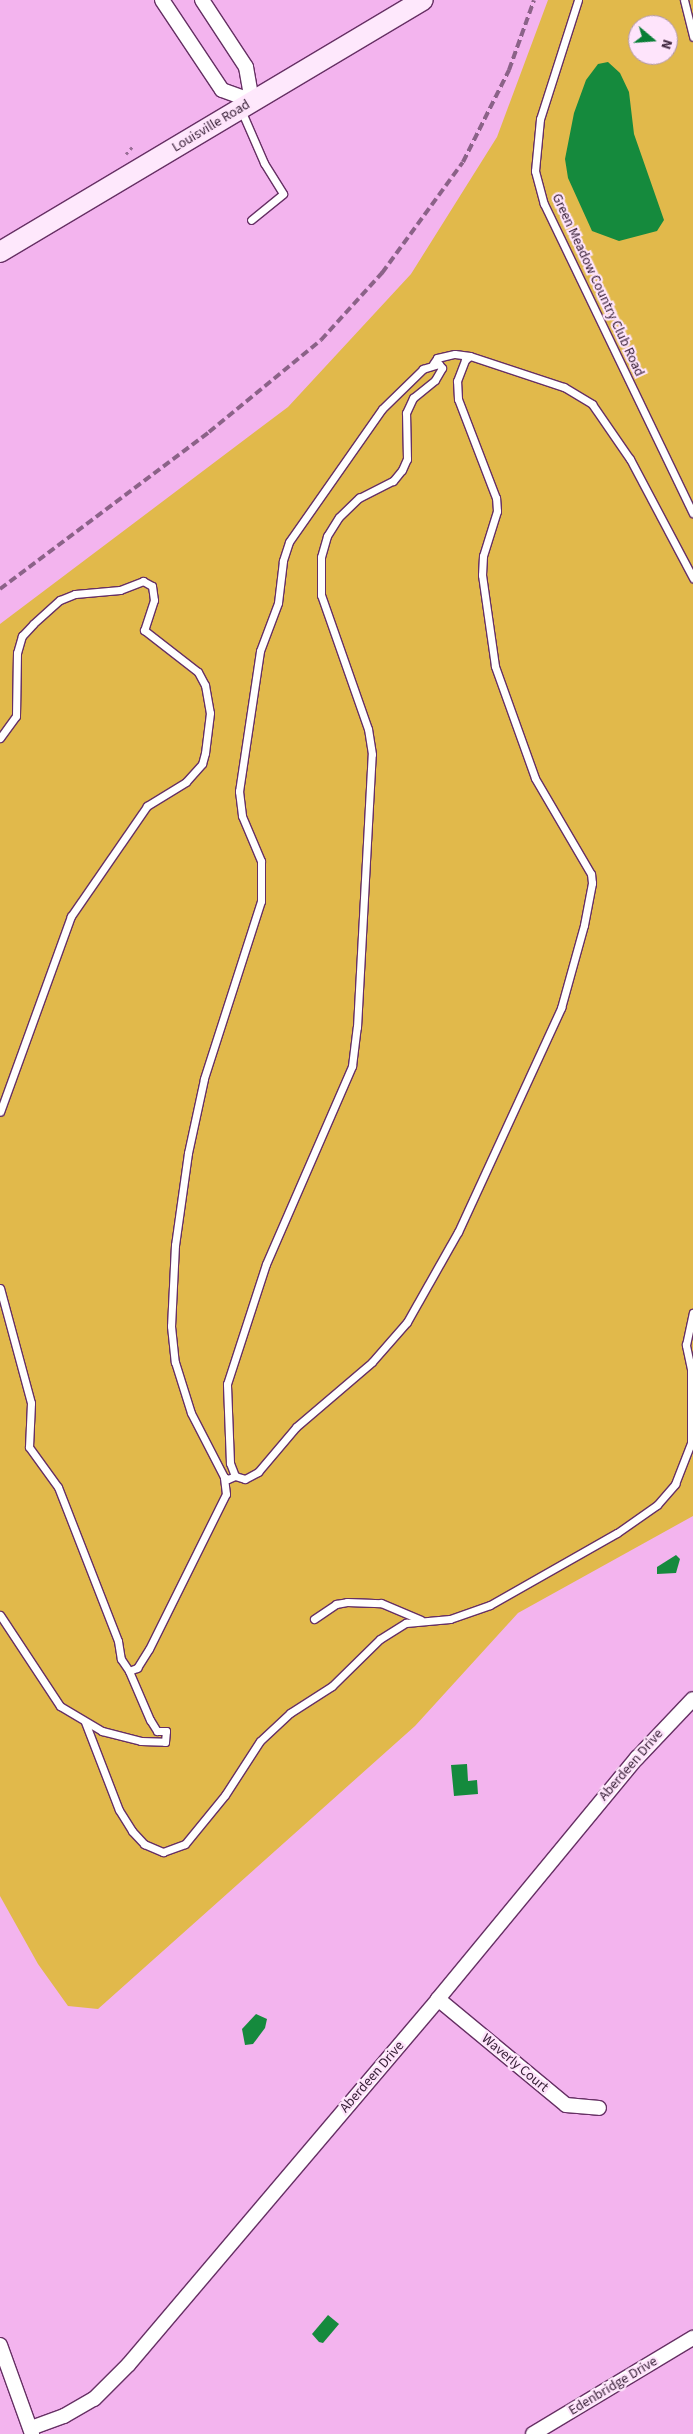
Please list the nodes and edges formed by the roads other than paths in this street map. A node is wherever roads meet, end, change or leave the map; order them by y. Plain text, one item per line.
1 (162, 0) edge
2 (202, 0) edge
3 (422, 0) edge
4 (578, 0) edge
5 (684, 0) edge
6 (693, 37) edge
7 (246, 104) junction
8 (251, 220) dead end
9 (0, 252) edge
10 (470, 356) junction
11 (433, 364) junction
12 (693, 513) edge
13 (693, 578) edge
14 (0, 738) edge
15 (0, 1112) edge
16 (0, 1288) edge
17 (693, 1313) edge
18 (235, 1476) junction
19 (224, 1477) junction
20 (0, 1616) edge
21 (314, 1619) dead end
22 (422, 1620) junction
23 (129, 1671) junction
24 (693, 1699) edge
25 (85, 1722) junction
26 (438, 1999) junction
27 (600, 2108) dead end
28 (693, 2338) edge
29 (0, 2345) edge
30 (32, 2431) edge
31 (533, 2434) edge

1 - 7 street
2 - 7 street
3 - 7 main road, Louisville Road
4 - 12 lane, Green Meadow Country Club Road
5 - 6 lane
7 - 8 lane
7 - 9 main road, Louisville Road
10 - 11 lane
10 - 13 lane
10 - 18 lane
11 - 18 lane
11 - 19 lane
14 - 15 lane
16 - 23 lane
17 - 22 lane
18 - 19 lane
19 - 23 lane
20 - 25 lane
21 - 22 lane
22 - 25 lane
23 - 25 lane
24 - 26 street, Aberdeen Drive
26 - 27 street, Waverly Court
26 - 30 street, Aberdeen Drive
28 - 31 street, Edenbridge Drive
29 - 30 street

